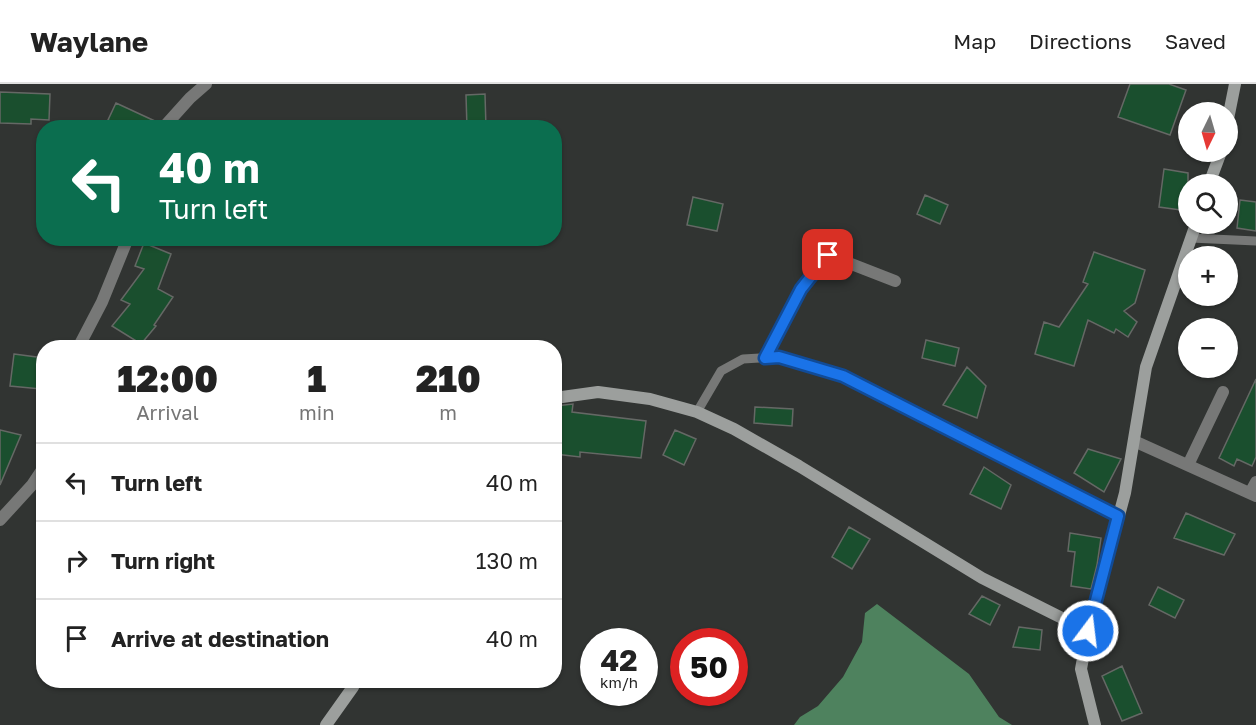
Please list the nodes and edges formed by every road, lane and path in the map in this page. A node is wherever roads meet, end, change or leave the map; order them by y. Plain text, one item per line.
1 (206, 84) edge
2 (1235, 84) edge
3 (1231, 102) edge
4 (169, 120) edge
5 (1192, 234) edge
6 (1191, 238) junction
7 (1256, 241) edge
8 (125, 246) edge
9 (895, 281) dead end
10 (82, 340) edge
11 (765, 358) junction
12 (1223, 392) dead end
13 (562, 397) edge
14 (697, 412) junction
15 (1134, 441) junction
16 (1188, 465) junction
17 (36, 479) edge
18 (1254, 490) edge
19 (1118, 516) junction
20 (0, 520) edge
21 (1088, 631) junction
22 (352, 688) edge
23 (326, 725) edge
24 (1095, 725) edge

1 - 4 street
2 - 3 street
5 - 6 street
6 - 7 lane
6 - 15 street
8 - 10 street
9 - 11 street
11 - 14 lane
11 - 19 lane
12 - 16 street
13 - 14 street
14 - 21 street
15 - 16 street
15 - 19 street
16 - 18 street
17 - 20 street
19 - 21 street
21 - 24 street
22 - 23 street

